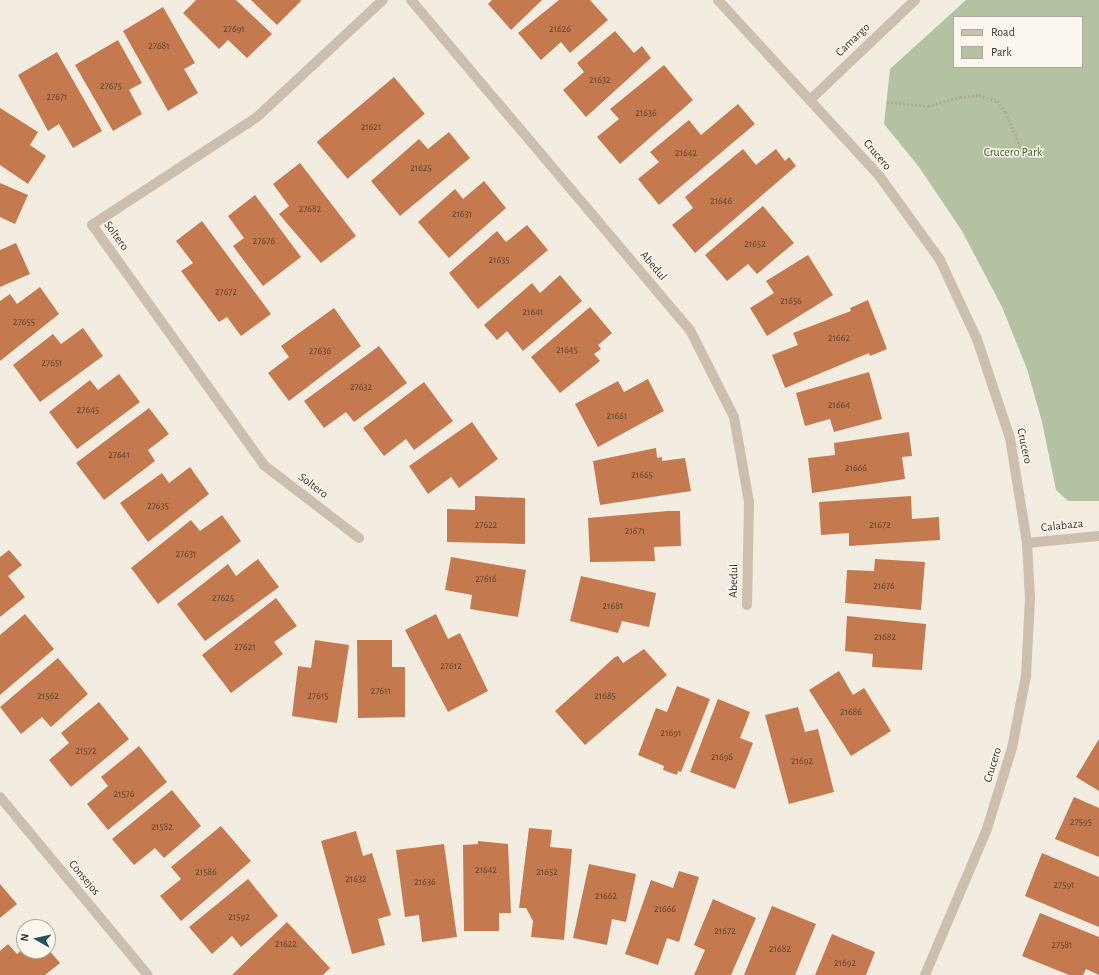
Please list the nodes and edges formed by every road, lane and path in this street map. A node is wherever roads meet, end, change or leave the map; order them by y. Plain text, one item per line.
1 (383, 0) edge
2 (411, 0) edge
3 (718, 0) edge
4 (915, 0) edge
5 (810, 100) junction
6 (887, 102) dead end
7 (1022, 151) dead end
8 (1099, 536) edge
9 (359, 538) dead end
10 (1027, 543) junction
11 (747, 605) dead end
12 (0, 797) edge
13 (148, 975) edge
14 (925, 975) edge

1 - 9 street, Soltero
2 - 11 street, Abedul
3 - 5 street, Crucero
4 - 5 street, Camargo
5 - 10 street, Crucero
6 - 7 path
8 - 10 street, Calabaza
10 - 14 street, Crucero
12 - 13 street, Consejos

